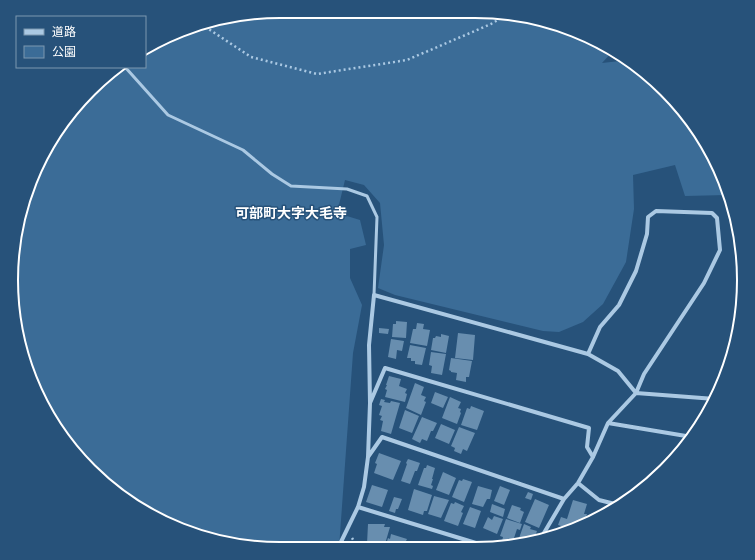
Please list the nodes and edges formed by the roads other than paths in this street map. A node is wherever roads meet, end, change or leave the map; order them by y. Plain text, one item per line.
1 (126, 68) edge
2 (374, 295) junction
3 (588, 354) junction
4 (636, 393) junction
5 (709, 399) edge
6 (370, 403) junction
7 (608, 423) junction
8 (685, 436) edge
9 (592, 456) junction
10 (368, 457) junction
11 (578, 483) junction
12 (564, 499) junction
13 (612, 503) edge
14 (358, 507) junction
15 (544, 533) edge
16 (341, 542) edge
17 (473, 542) edge

1 - 2 lane
2 - 3 street
2 - 6 street
3 - 4 street
3 - 4 street
4 - 5 street
4 - 7 street
6 - 9 street
6 - 10 street
7 - 8 street
7 - 9 street
9 - 11 street
10 - 12 street
10 - 14 street
11 - 12 street
11 - 13 street
12 - 15 street
14 - 16 street
14 - 17 street

